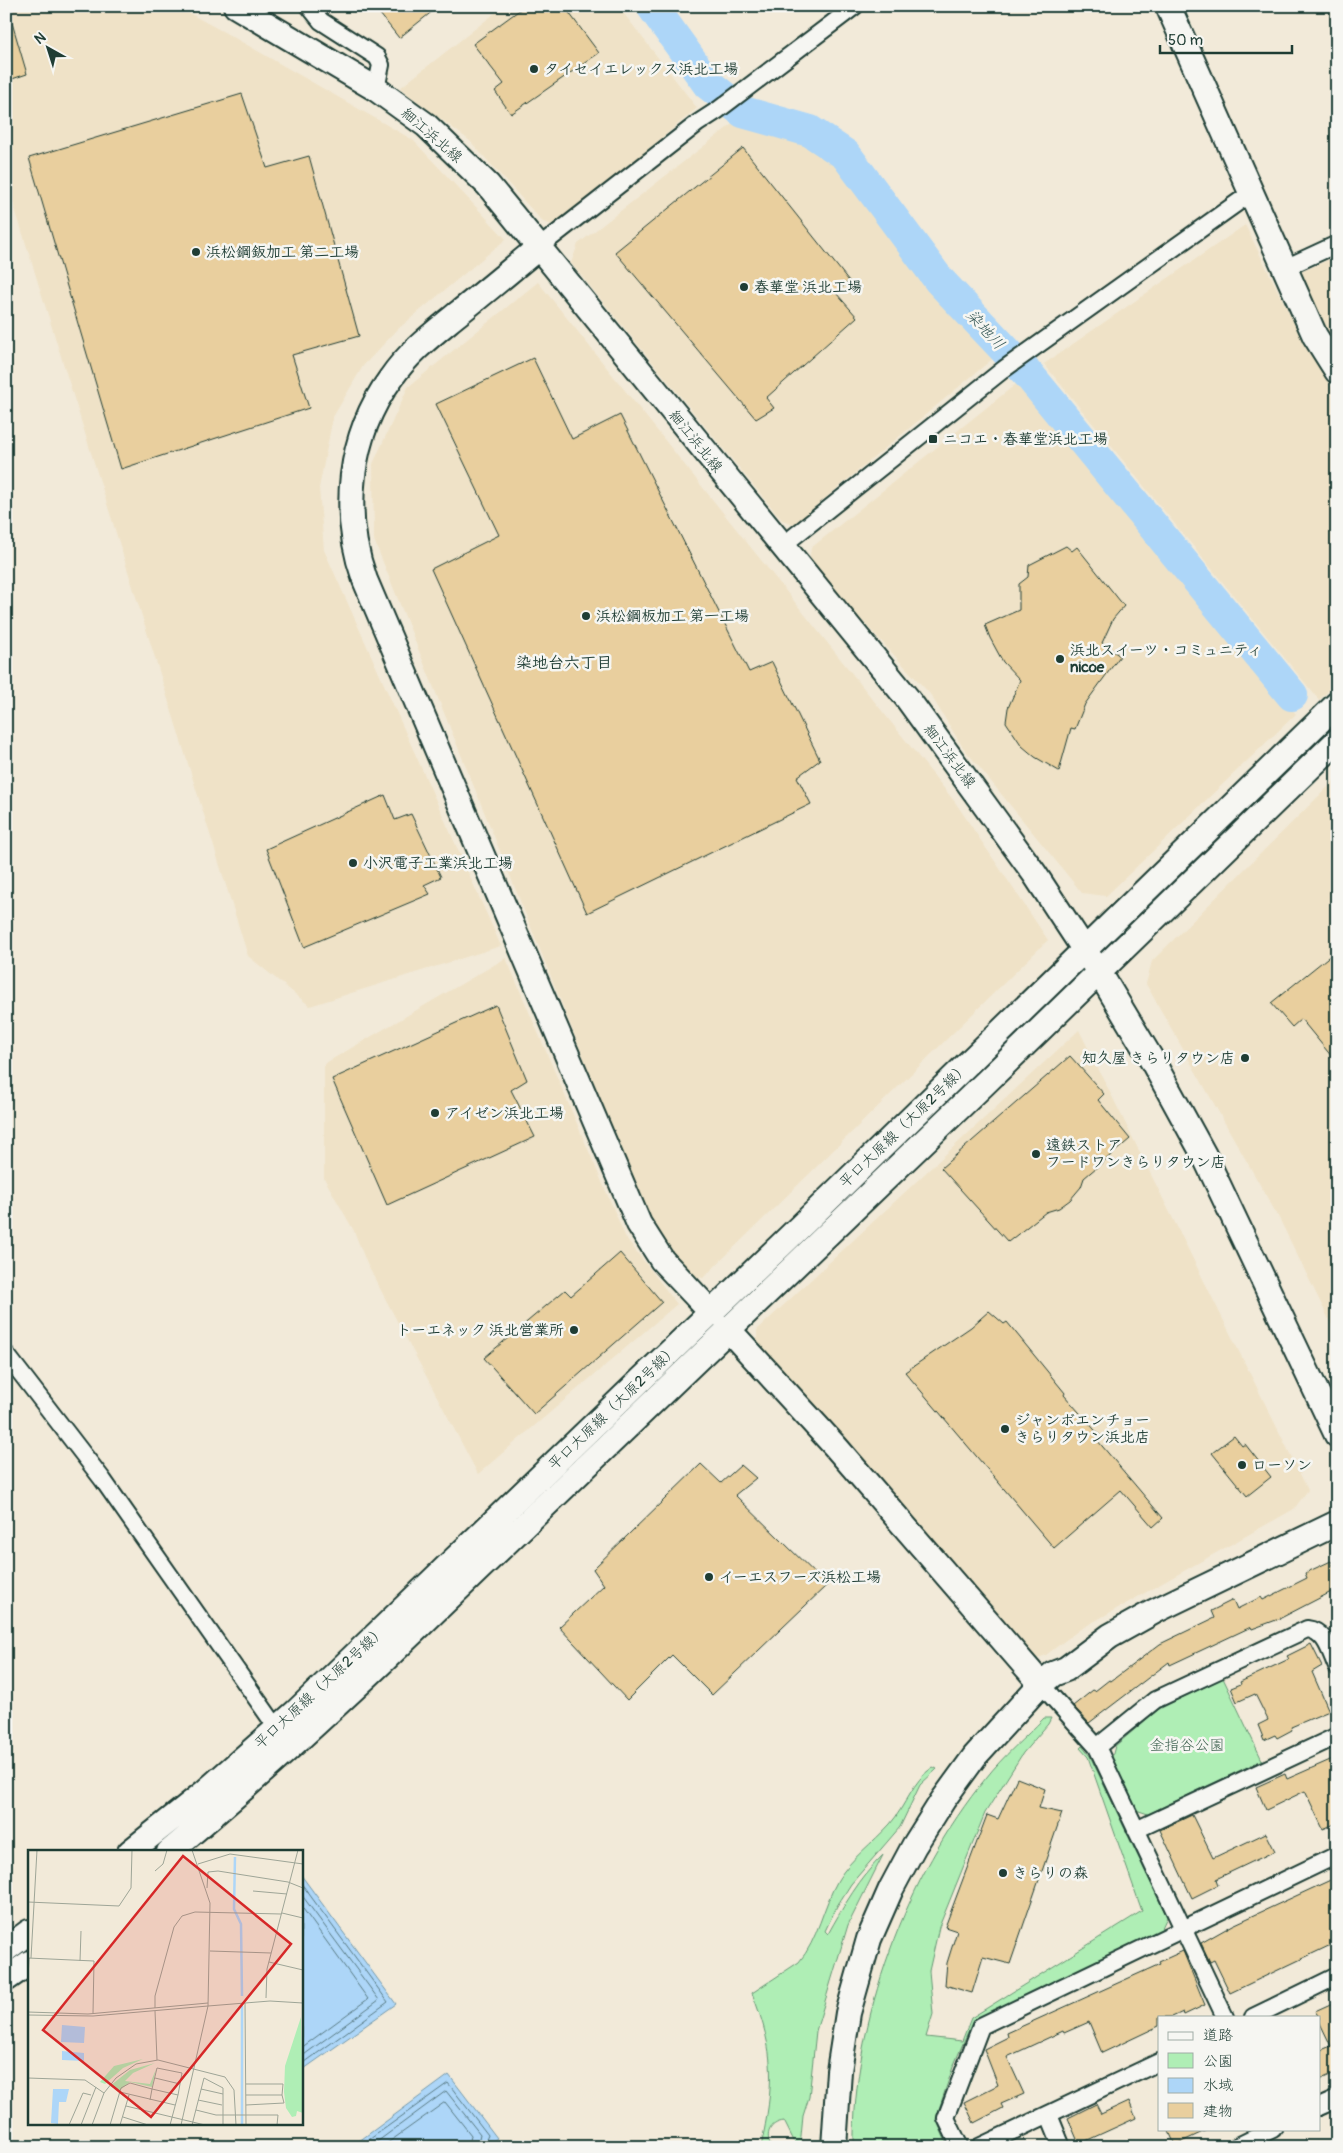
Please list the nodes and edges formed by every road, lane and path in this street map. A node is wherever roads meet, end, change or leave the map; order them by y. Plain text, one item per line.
1 (236, 6) edge
2 (309, 6) edge
3 (855, 6) edge
4 (1168, 6) edge
5 (376, 89) junction
6 (1251, 193) junction
7 (1337, 244) edge
8 (538, 248) junction
9 (1285, 268) junction
10 (1337, 371) edge
11 (782, 546) junction
12 (1333, 708) edge
13 (1331, 746) edge
14 (1085, 949) junction
15 (1099, 972) junction
16 (711, 1312) junction
17 (728, 1328) junction
18 (6, 1354) edge
19 (1337, 1435) edge
20 (1337, 1523) edge
21 (1337, 1667) edge
22 (1044, 1687) junction
23 (277, 1728) junction
24 (1337, 1736) edge
25 (1097, 1747) junction
26 (1136, 1830) junction
27 (132, 1850) edge
28 (171, 1850) edge
29 (1337, 1856) edge
30 (1184, 1929) junction
31 (28, 1933) edge
32 (6, 1949) edge
33 (28, 1964) edge
34 (1337, 1976) edge
35 (6, 1979) edge
36 (1225, 2016) edge
37 (1255, 2016) edge
38 (1158, 2062) edge
39 (1337, 2099) edge
40 (1320, 2107) edge
41 (1049, 2115) junction
42 (1271, 2130) edge
43 (834, 2147) edge
44 (960, 2147) edge
45 (979, 2147) edge
46 (1062, 2147) edge
47 (1236, 2147) edge

1 - 5 street, 細江浜北線
2 - 5 street
3 - 8 street
4 - 6 street
5 - 8 street, 細江浜北線
6 - 9 street
6 - 11 street
7 - 9 street
8 - 11 street, 細江浜北線
8 - 16 street
9 - 10 street
11 - 14 street, 細江浜北線
12 - 14 street
13 - 15 street
14 - 15 street, 細江浜北線
14 - 16 street, 平口大原線（大原2号線）
15 - 17 street, 平口大原線（大原2号線）
15 - 19 street, 細江浜北線
16 - 23 street, 平口大原線（大原2号線）
17 - 22 street
17 - 28 street, 平口大原線（大原2号線）
18 - 23 street
20 - 22 street
21 - 25 street
22 - 25 street
22 - 43 street
23 - 27 street, 平口大原線（大原2号線）
24 - 26 street
25 - 26 street
26 - 30 street
29 - 30 street
30 - 36 street
30 - 44 street
31 - 32 street
33 - 35 street
34 - 37 street
38 - 41 street
39 - 40 street
41 - 45 street
41 - 46 street
42 - 47 street

